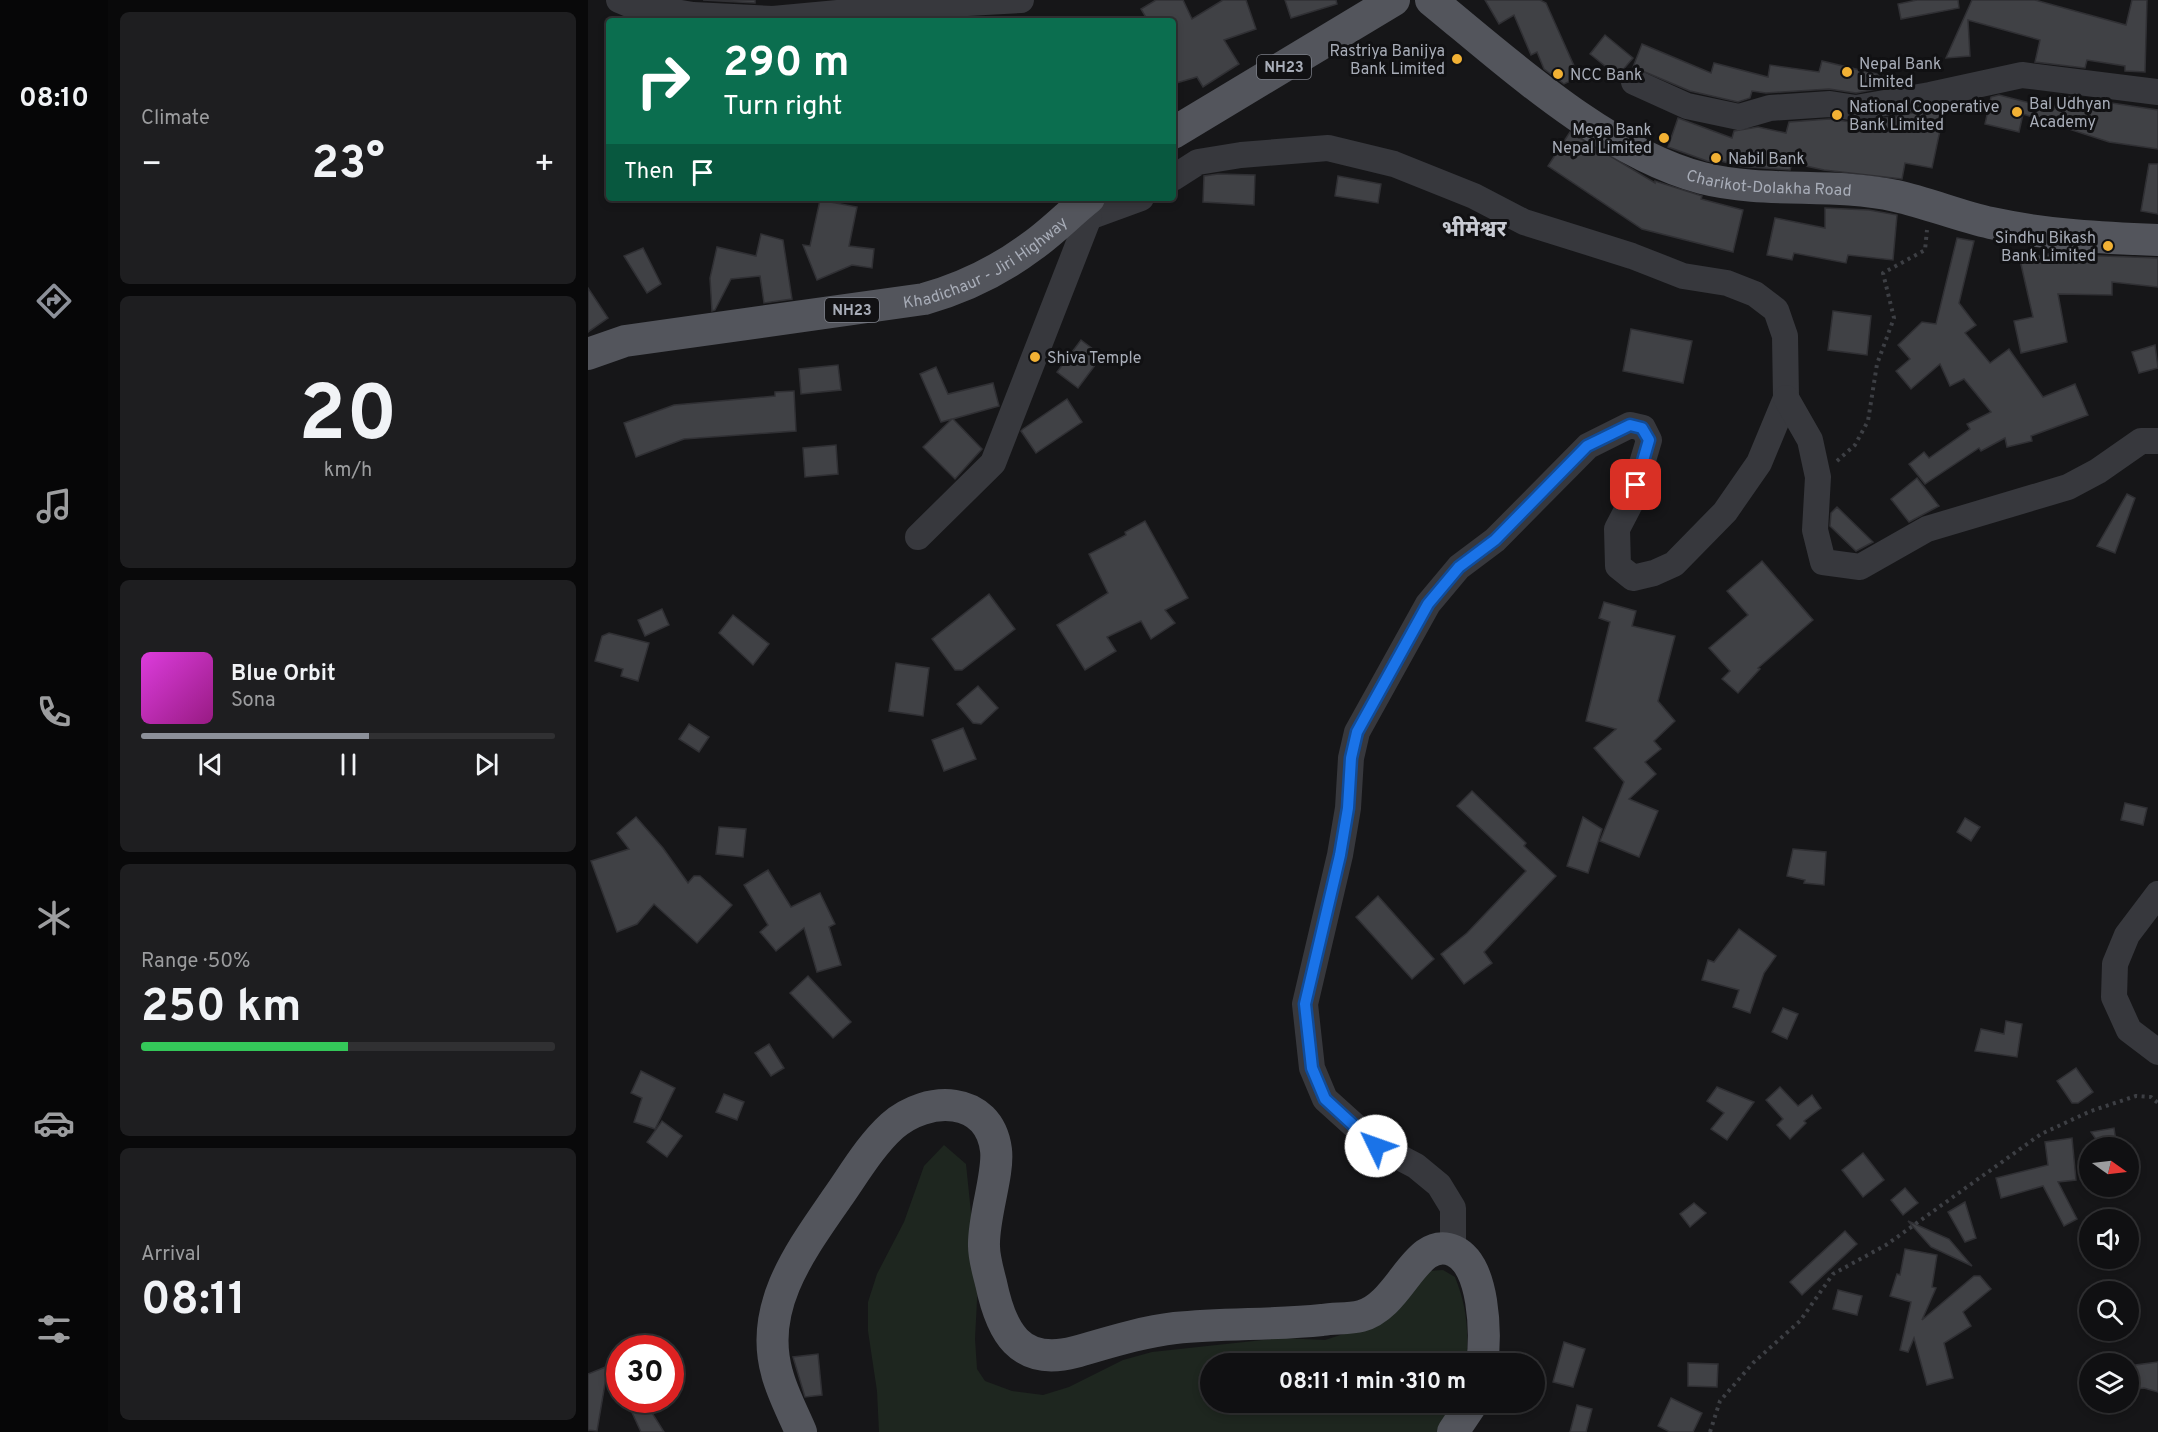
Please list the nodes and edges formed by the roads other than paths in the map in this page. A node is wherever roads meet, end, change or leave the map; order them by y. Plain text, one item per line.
1 (619, 0) edge
2 (1021, 0) edge
3 (1394, 0) edge
4 (1431, 0) edge
5 (753, 18) edge
6 (784, 18) edge
7 (1634, 82) dead end
8 (2158, 92) edge
9 (1176, 131) edge
10 (1176, 176) edge
11 (1127, 201) edge
12 (1081, 211) edge
13 (2158, 240) edge
14 (588, 354) edge
15 (1786, 398) junction
16 (2158, 441) edge
17 (918, 537) dead end
18 (2158, 894) edge
19 (2158, 1052) edge
20 (1453, 1251) junction
21 (1482, 1353) edge
22 (1466, 1413) edge
23 (801, 1432) edge
24 (1453, 1432) edge

1 - 5 street
2 - 6 street
3 - 9 main road, NH23
4 - 13 main road, Charikot-Dolakha Road
7 - 8 street
10 - 15 street
11 - 12 street
12 - 14 main road, Khadichaur - Jiri Highway / NH23
12 - 17 street
15 - 16 street
15 - 20 street
18 - 19 street
20 - 21 main road
20 - 23 main road
22 - 24 main road

